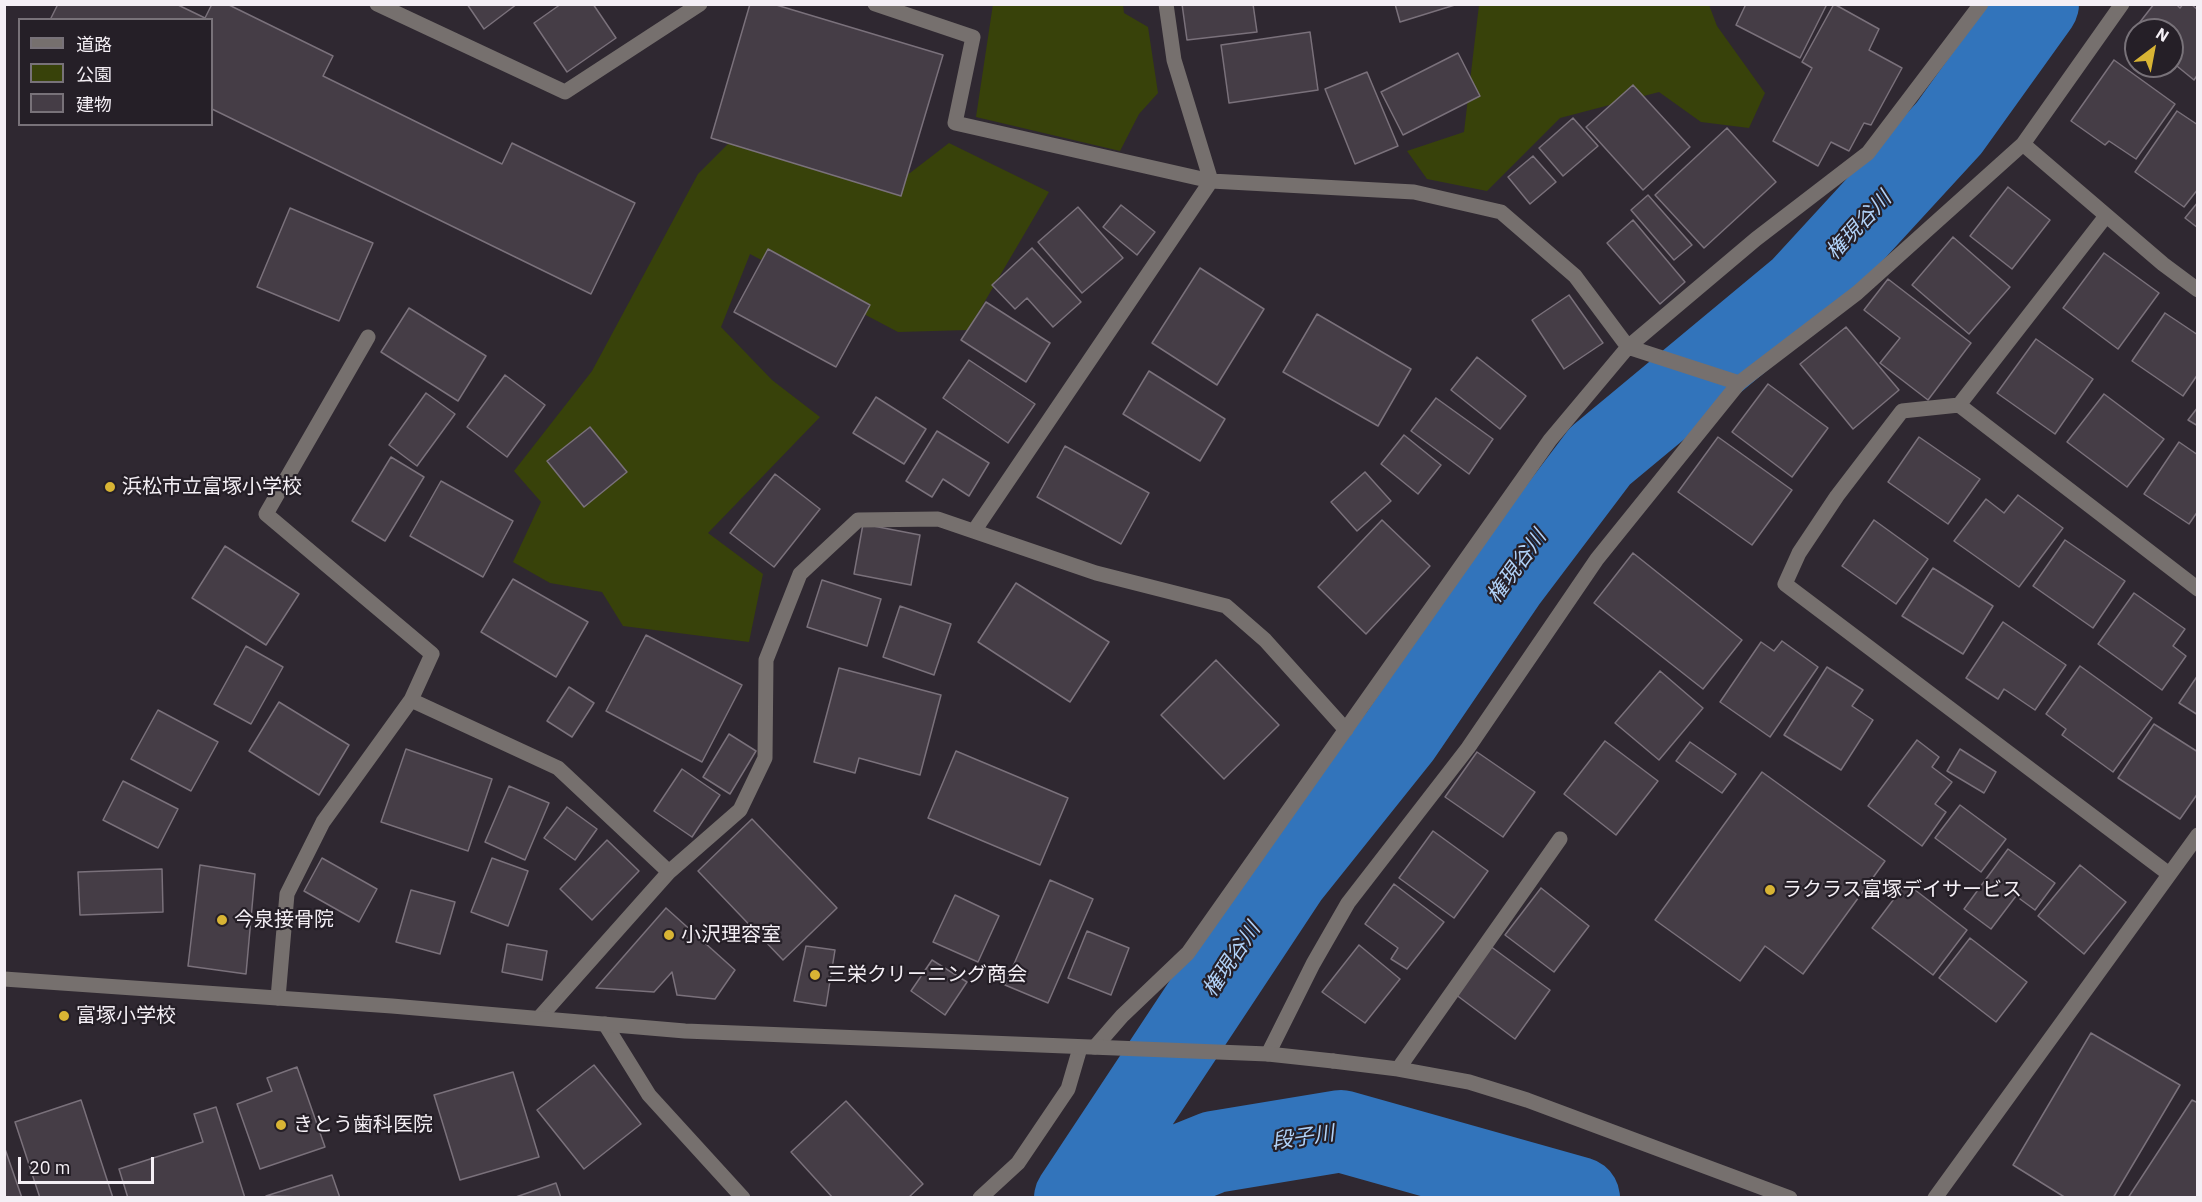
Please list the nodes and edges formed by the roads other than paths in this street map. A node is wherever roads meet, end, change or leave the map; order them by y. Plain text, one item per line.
1 (377, 4) edge
2 (700, 4) edge
3 (875, 4) edge
4 (1166, 4) edge
5 (1981, 4) edge
6 (2122, 4) edge
7 (2023, 144) junction
8 (1211, 181) junction
9 (2106, 216) junction
10 (2198, 290) edge
11 (368, 337) dead end
12 (1628, 346) junction
13 (1739, 382) junction
14 (1959, 405) junction
15 (974, 531) junction
16 (2198, 589) edge
17 (411, 700) junction
18 (1346, 730) junction
19 (2198, 835) edge
20 (1560, 839) dead end
21 (669, 872) junction
22 (2169, 874) junction
23 (4, 979) edge
24 (278, 998) junction
25 (539, 1018) junction
26 (605, 1024) junction
27 (1088, 1047) junction
28 (1268, 1054) junction
29 (1398, 1069) junction
30 (743, 1197) edge
31 (980, 1197) edge
32 (1790, 1197) edge
33 (1935, 1197) edge

1 - 2 street
3 - 8 street
4 - 8 street
5 - 12 street
6 - 7 street
7 - 9 street
7 - 13 street
8 - 12 street
8 - 15 street
9 - 10 street
9 - 14 street
11 - 17 street
12 - 13 street
12 - 18 street
13 - 28 street
14 - 16 street
14 - 22 street
15 - 18 street
15 - 21 street
17 - 21 street
17 - 24 street
18 - 27 street
19 - 22 street
20 - 29 street
21 - 25 street
22 - 33 street
23 - 24 street
24 - 25 street
25 - 26 street
26 - 27 street
26 - 30 street
27 - 28 street
27 - 31 street
28 - 29 street
29 - 32 street

